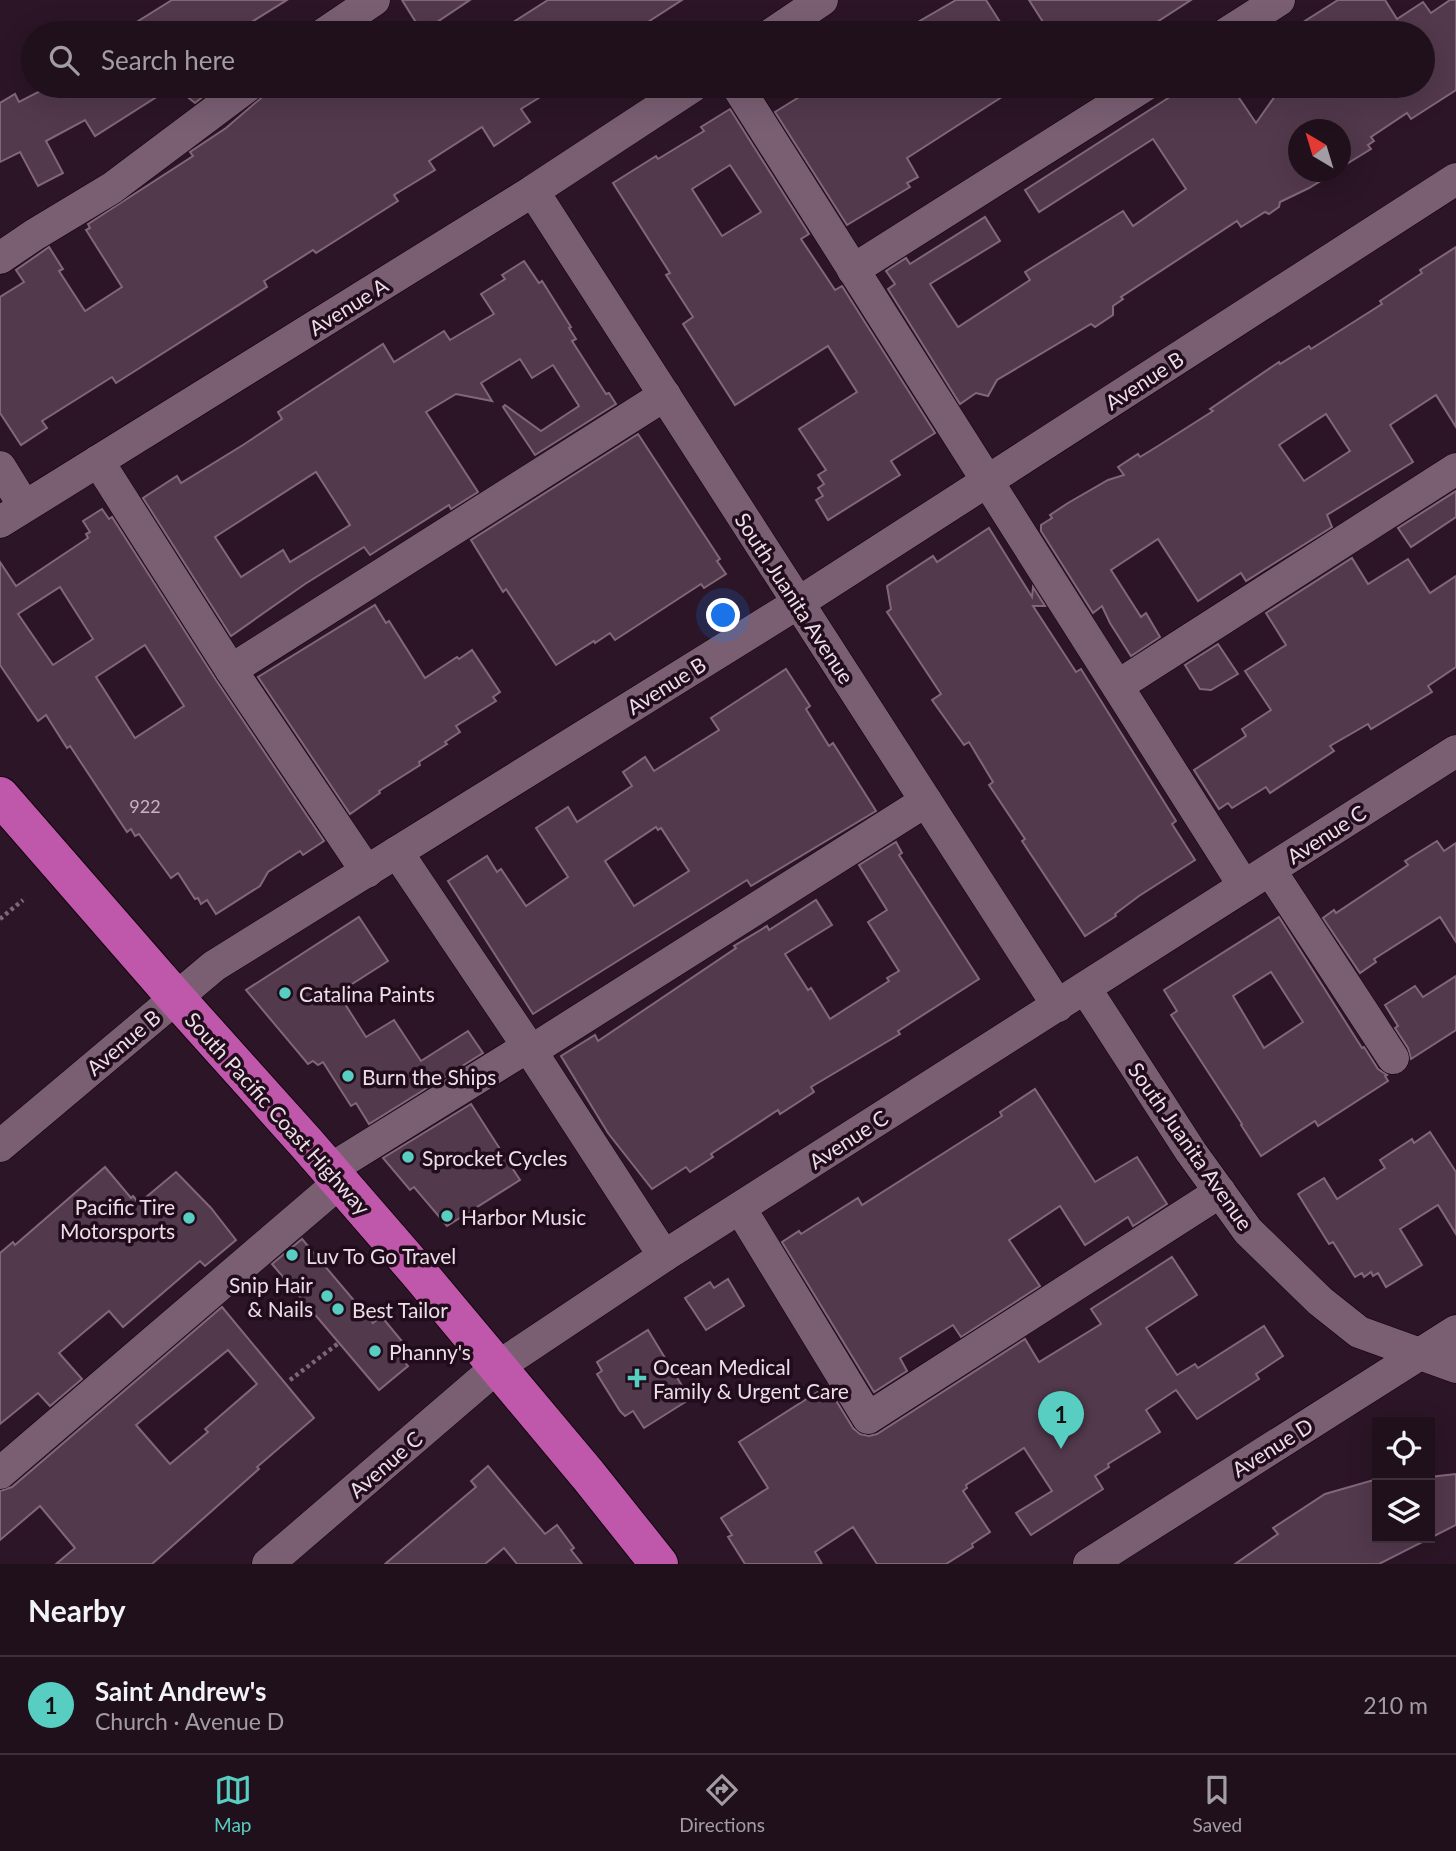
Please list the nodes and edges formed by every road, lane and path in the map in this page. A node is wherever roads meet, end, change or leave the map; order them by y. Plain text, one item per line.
1 (374, 0) edge
2 (822, 0) edge
3 (1279, 0) edge
4 (343, 21) edge
5 (790, 21) edge
6 (1246, 21) edge
7 (232, 98) edge
8 (675, 98) edge
9 (745, 98) edge
10 (1125, 98) edge
11 (1456, 179) edge
12 (533, 191) junction
13 (0, 258) edge
14 (853, 270) junction
15 (665, 395) junction
16 (98, 461) junction
17 (0, 467) edge
18 (1456, 469) edge
19 (988, 480) junction
20 (12, 514) edge
21 (797, 603) junction
22 (231, 670) junction
23 (1119, 685) junction
24 (1456, 751) edge
25 (926, 802) junction
26 (4, 809) edge
27 (397, 852) junction
28 (367, 872) junction
29 (1257, 878) junction
30 (23, 900) dead end
31 (0, 919) edge
32 (1085, 988) junction
33 (176, 998) junction
34 (1058, 1006) junction
35 (530, 1049) junction
36 (1393, 1058) dead end
37 (0, 1146) edge
38 (335, 1176) junction
39 (1220, 1192) junction
40 (740, 1208) junction
41 (664, 1256) junction
42 (378, 1311) dead end
43 (369, 1319) dead end
44 (1456, 1331) edge
45 (340, 1342) dead end
46 (1418, 1355) junction
47 (1456, 1367) edge
48 (496, 1368) junction
49 (290, 1380) dead end
50 (0, 1473) edge
51 (1102, 1561) edge
52 (268, 1564) edge
53 (658, 1564) edge

1 - 4 street
2 - 5 street
3 - 6 street
7 - 13 street
8 - 12 street, Avenue A
9 - 14 street
10 - 14 street
11 - 19 street, Avenue B
12 - 15 street, South Juanita Avenue
12 - 16 street, Avenue A
14 - 19 street
15 - 21 street, South Juanita Avenue
15 - 22 street
16 - 20 street, Avenue A
16 - 22 street
17 - 20 street
18 - 23 street
19 - 21 street, Avenue B
19 - 23 street
21 - 25 street, South Juanita Avenue
21 - 27 street, Avenue B
22 - 28 street
23 - 29 street
24 - 29 street, Avenue C
25 - 34 street, South Juanita Avenue
25 - 35 street
26 - 33 highway, South Pacific Coast Highway
27 - 28 street, Avenue B
27 - 35 street
28 - 33 street, Avenue B
29 - 32 street, Avenue C
29 - 36 street
30 - 31 path
32 - 34 street, Avenue C
32 - 39 street, South Juanita Avenue
33 - 37 street, Avenue B
33 - 38 highway, South Pacific Coast Highway
34 - 40 street, Avenue C
35 - 38 street
35 - 41 street
38 - 48 highway, South Pacific Coast Highway
38 - 50 street
39 - 40 street
39 - 46 street, South Juanita Avenue
40 - 41 street, Avenue C
41 - 48 street, Avenue C
42 - 43 path
44 - 46 street, Avenue D
45 - 49 path
46 - 47 street, South Juanita Avenue
46 - 51 street, Avenue D
48 - 52 street, Avenue C
48 - 53 highway, South Pacific Coast Highway

